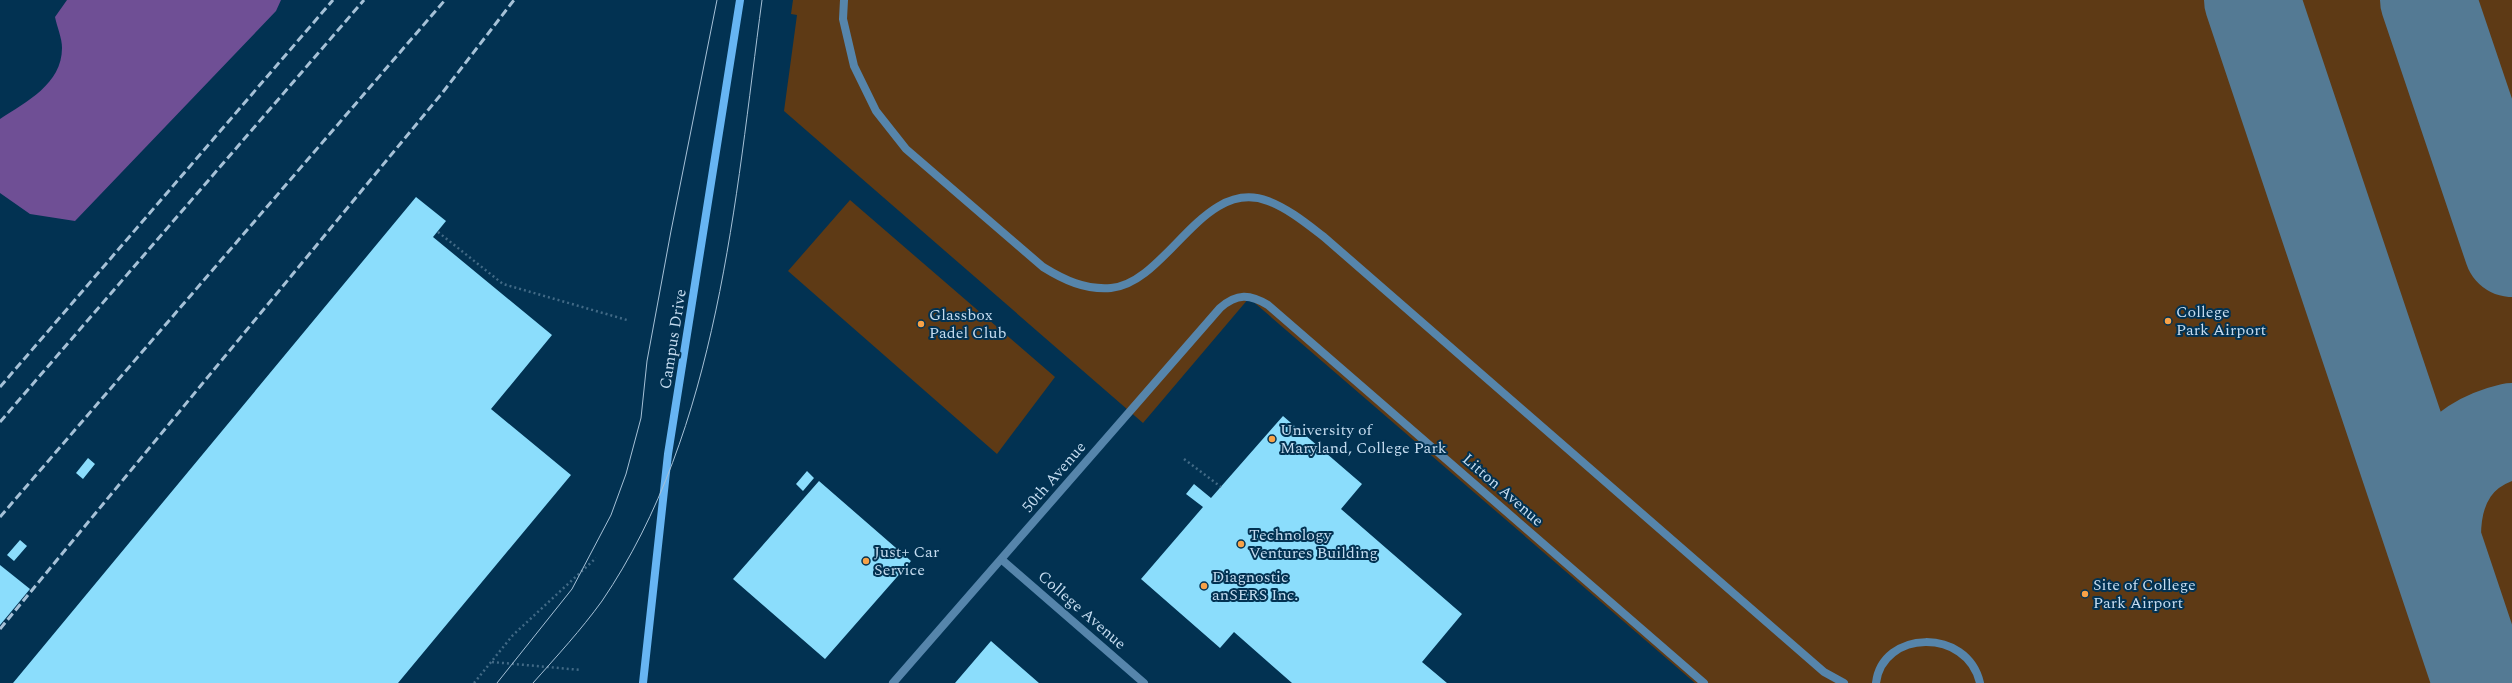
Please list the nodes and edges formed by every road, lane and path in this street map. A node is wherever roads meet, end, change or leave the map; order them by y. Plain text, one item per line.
1 (740, 0) edge
2 (844, 0) edge
3 (438, 232) dead end
4 (1242, 297) joint
5 (627, 320) dead end
6 (1184, 459) dead end
7 (1221, 487) dead end
8 (596, 558) dead end
9 (1001, 559) junction
10 (492, 662) junction
11 (581, 670) dead end
12 (474, 683) edge
13 (643, 683) edge
14 (893, 683) edge
15 (1144, 683) edge
16 (1704, 683) edge
17 (1844, 683) edge
18 (1876, 683) edge
19 (1980, 683) edge

1 - 13 main road, Campus Drive
2 - 17 street
3 - 5 path
4 - 9 street, 50th Avenue
4 - 16 street, Litton Avenue
6 - 7 path
8 - 10 path
9 - 14 street, 50th Avenue
9 - 15 street, College Avenue
10 - 11 path
10 - 12 path
18 - 19 street

